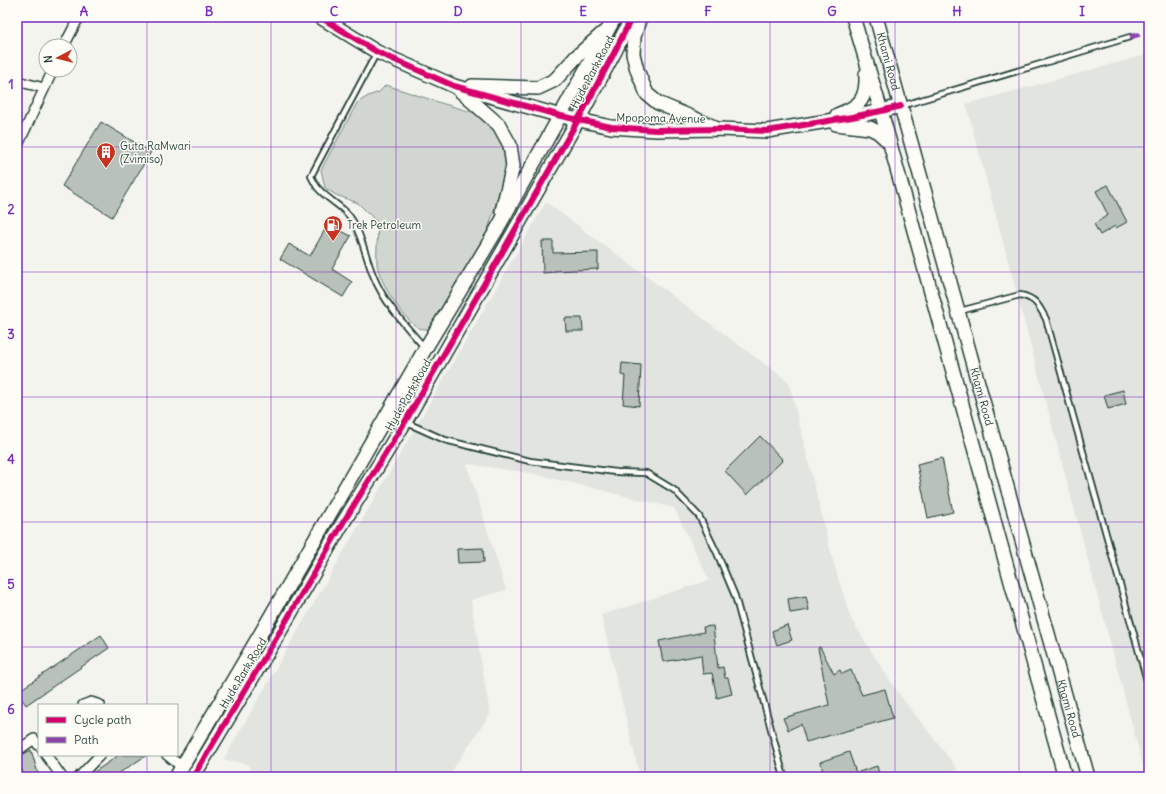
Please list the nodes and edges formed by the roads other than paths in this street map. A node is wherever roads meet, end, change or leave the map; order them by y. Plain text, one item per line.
1 (79, 17) edge
2 (320, 17) edge
3 (632, 17) edge
4 (640, 17) edge
5 (853, 17) edge
6 (876, 17) edge
7 (614, 20) edge
8 (1130, 37) dead end
9 (68, 38) edge
10 (376, 52) junction
11 (864, 58) junction
12 (49, 78) edge
13 (17, 81) edge
14 (454, 86) junction
15 (44, 88) junction
16 (901, 106) junction
17 (881, 112) junction
18 (561, 116) junction
19 (578, 120) junction
20 (820, 122) junction
21 (720, 129) junction
22 (889, 142) junction
23 (17, 147) edge
24 (496, 231) junction
25 (958, 312) junction
26 (425, 348) junction
27 (390, 412) junction
28 (404, 422) junction
29 (1149, 688) edge
30 (86, 704) edge
31 (97, 704) edge
32 (37, 740) edge
33 (17, 750) edge
34 (47, 756) edge
35 (99, 756) edge
36 (168, 756) edge
37 (179, 772) edge
38 (62, 777) edge
39 (79, 777) edge
40 (193, 777) edge
41 (784, 777) edge
42 (1065, 777) edge
43 (1088, 777) edge

1 - 9 street
2 - 10 street, Mpopoma Avenue
3 - 19 street, Hyde Park Road
4 - 21 street
5 - 11 street
6 - 16 street, Khami Road
7 - 14 street
7 - 18 street, Hyde Park Road
8 - 16 lane
10 - 14 street, Mpopoma Avenue
10 - 26 lane
11 - 17 street, Khami Road
11 - 20 street
12 - 15 street
13 - 15 street
14 - 18 street, Mpopoma Avenue
14 - 24 street
15 - 23 street
16 - 17 street, Mpopoma Avenue
16 - 25 street, Khami Road
17 - 20 street, Mpopoma Avenue
17 - 22 street, Khami Road
18 - 19 street, Mpopoma Avenue
18 - 24 street, Hyde Park Road
19 - 21 street, Mpopoma Avenue
19 - 28 street, Hyde Park Road
20 - 21 street, Mpopoma Avenue
20 - 22 street
22 - 42 street, Khami Road
24 - 26 street, Hyde Park Road
25 - 29 lane
25 - 43 street, Khami Road
26 - 27 street, Hyde Park Road
27 - 28 lane
27 - 37 street, Hyde Park Road
28 - 40 street, Hyde Park Road
28 - 41 lane
30 - 31 street
32 - 33 street
34 - 38 street
35 - 39 street
36 - 37 street

